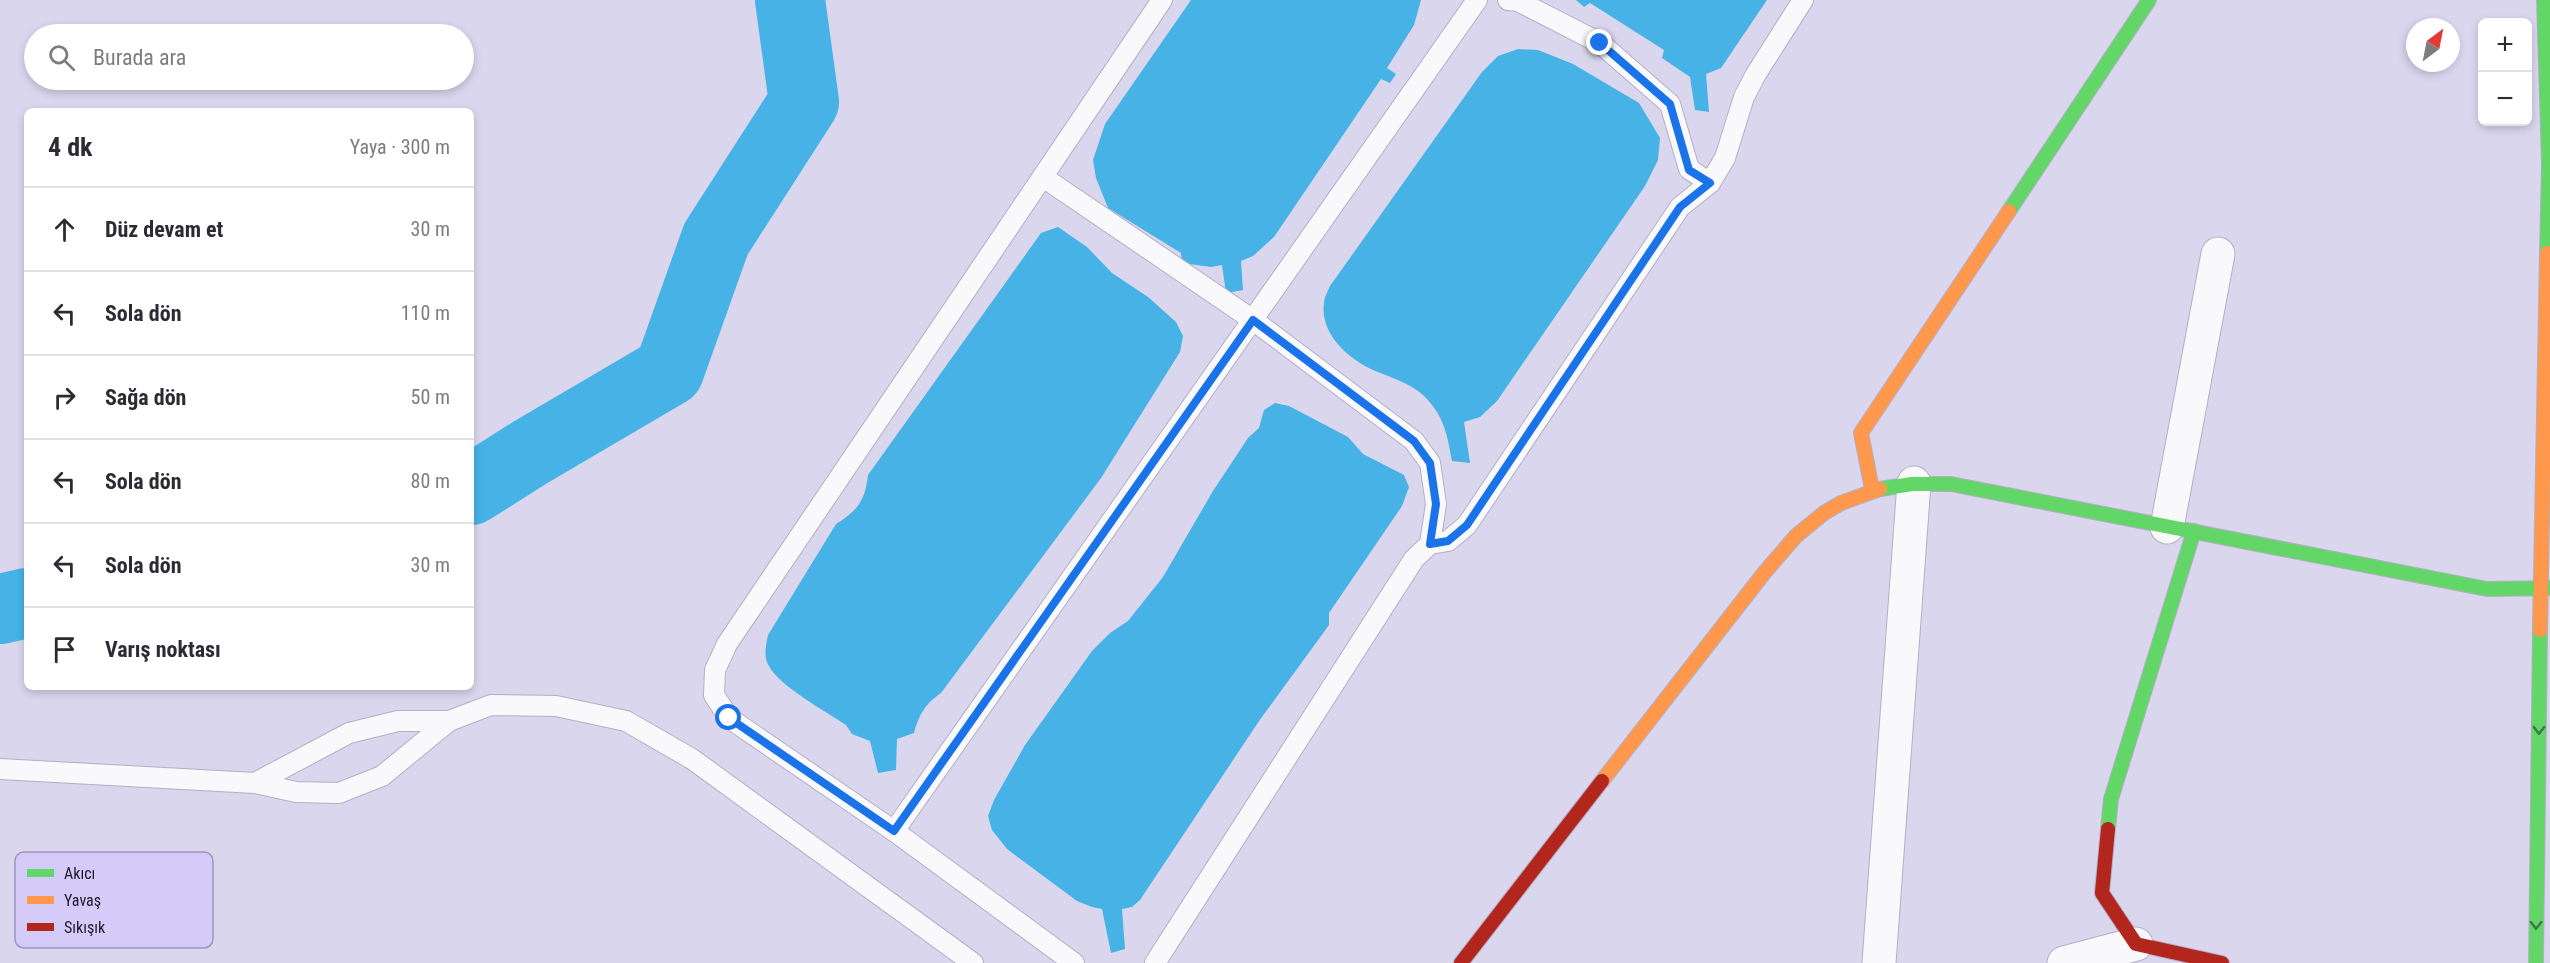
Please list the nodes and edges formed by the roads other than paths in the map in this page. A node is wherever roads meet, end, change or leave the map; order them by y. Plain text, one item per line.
1 (1162, 0) edge
2 (1477, 0) edge
3 (1508, 0) edge
4 (1803, 0) edge
5 (2149, 0) edge
6 (2544, 0) edge
7 (2549, 164) edge
8 (1043, 177) junction
9 (1710, 183) junction
10 (2218, 254) dead end
11 (1253, 320) junction
12 (1914, 483) junction
13 (1872, 489) junction
14 (2180, 529) junction
15 (1430, 544) junction
16 (2546, 588) edge
17 (450, 721) junction
18 (0, 769) edge
19 (255, 783) junction
20 (894, 831) junction
21 (2136, 944) junction
22 (1882, 962) edge
23 (973, 963) edge
24 (1074, 963) edge
25 (1155, 963) edge
26 (1461, 963) edge
27 (2064, 963) edge
28 (2222, 963) edge
29 (2536, 963) edge

1 - 8 lane
2 - 11 lane
3 - 9 lane
4 - 9 lane
5 - 13 street
6 - 7 street
7 - 16 street
8 - 11 lane
8 - 20 lane
9 - 15 lane
10 - 14 street
11 - 15 lane
11 - 20 lane
12 - 13 street
12 - 14 street
12 - 22 street
13 - 26 street
14 - 16 street
14 - 21 street
15 - 25 lane
16 -> 29 street
17 - 19 lane
17 - 19 lane
17 - 23 lane
18 - 19 lane
20 - 24 lane
21 - 27 street
21 - 28 street

